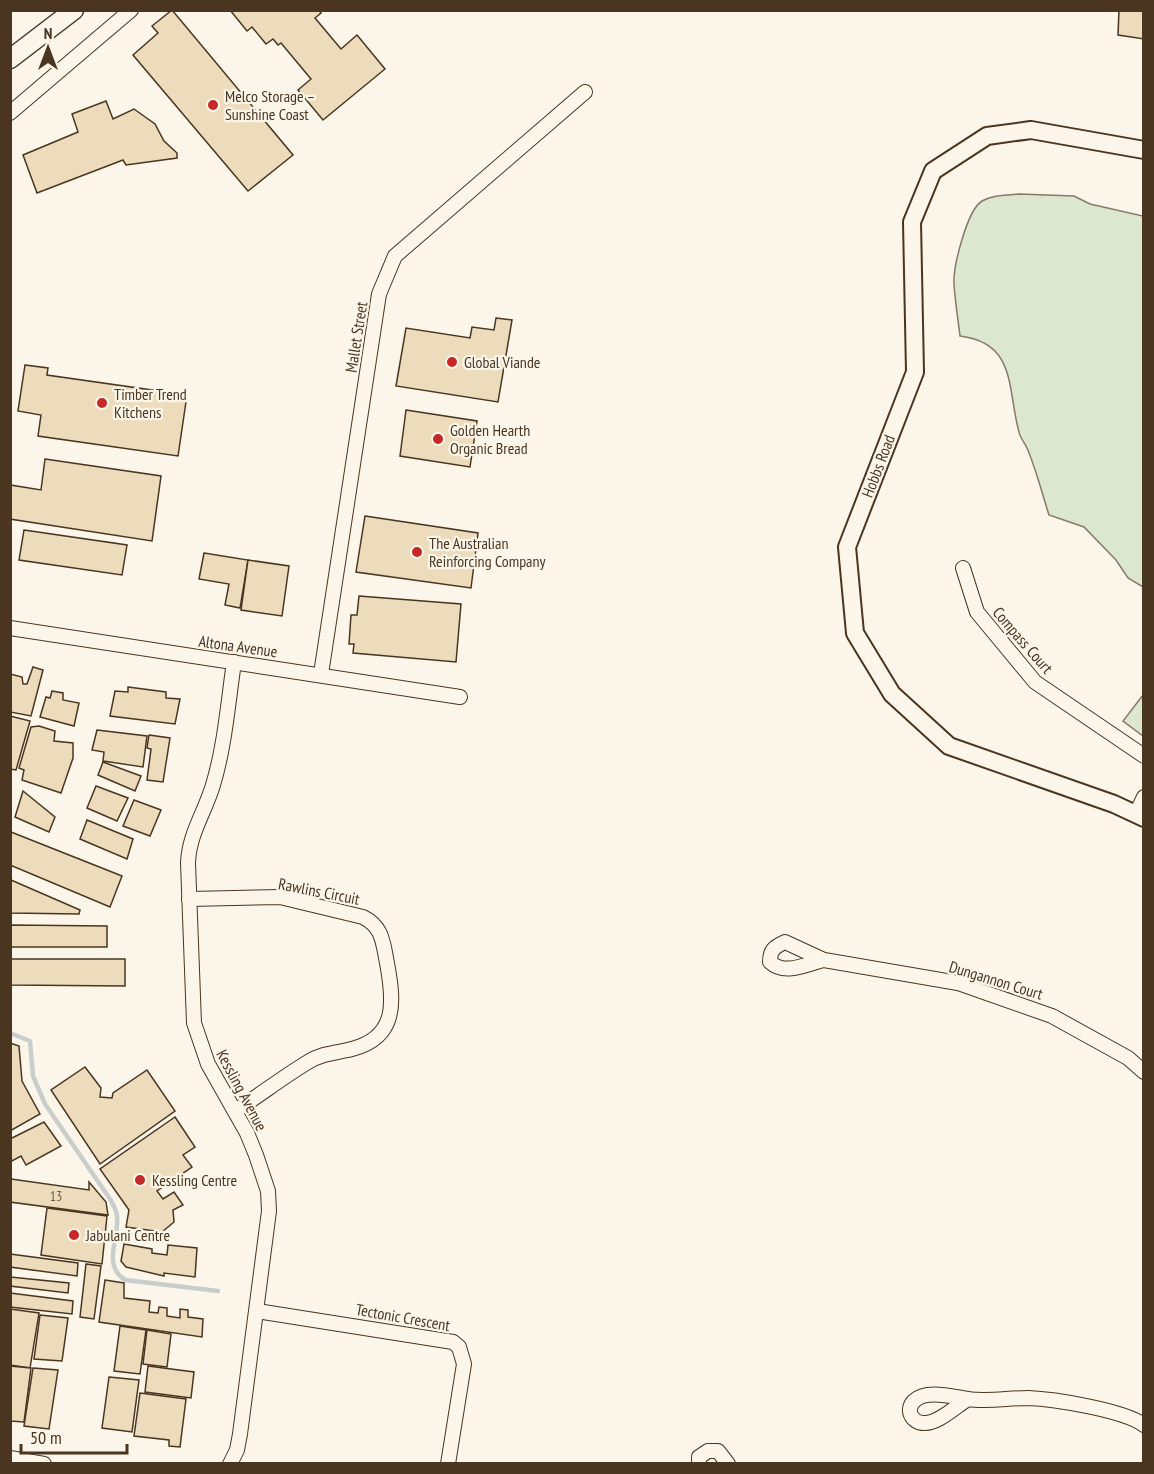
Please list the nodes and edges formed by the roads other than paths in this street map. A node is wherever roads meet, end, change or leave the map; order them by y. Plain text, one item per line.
1 (74, 10) edge
2 (131, 10) edge
3 (10, 59) edge
4 (585, 92) dead end
5 (10, 113) edge
6 (1143, 150) edge
7 (963, 568) dead end
8 (10, 628) edge
9 (234, 662) junction
10 (321, 674) junction
11 (460, 697) dead end
12 (1143, 756) edge
13 (1143, 797) edge
14 (1140, 816) edge
15 (189, 899) junction
16 (824, 960) dead end
17 (1143, 1072) edge
18 (235, 1111) junction
19 (257, 1311) junction
20 (968, 1399) dead end
21 (1143, 1425) edge
22 (10, 1458) edge
23 (236, 1462) edge
24 (44, 1464) edge
25 (448, 1464) edge
26 (699, 1464) edge
27 (728, 1464) edge

1 - 3 main road
2 - 5 street
4 - 10 street, Mallet Street
6 - 14 street, Hobbs Road
7 - 12 street, Compass Court
8 - 9 street, Altona Avenue
9 - 10 street, Altona Avenue
9 - 15 street, Kessling Avenue
10 - 11 street, Altona Avenue
13 - 14 street
15 - 18 street, Kessling Avenue
15 - 18 street, Rawlins Circuit
16 - 17 street, Dungannon Court
18 - 19 street, Kessling Avenue
19 - 23 street, Kessling Avenue
19 - 25 street, Tectonic Crescent
20 - 21 street
22 - 24 street
26 - 27 street

